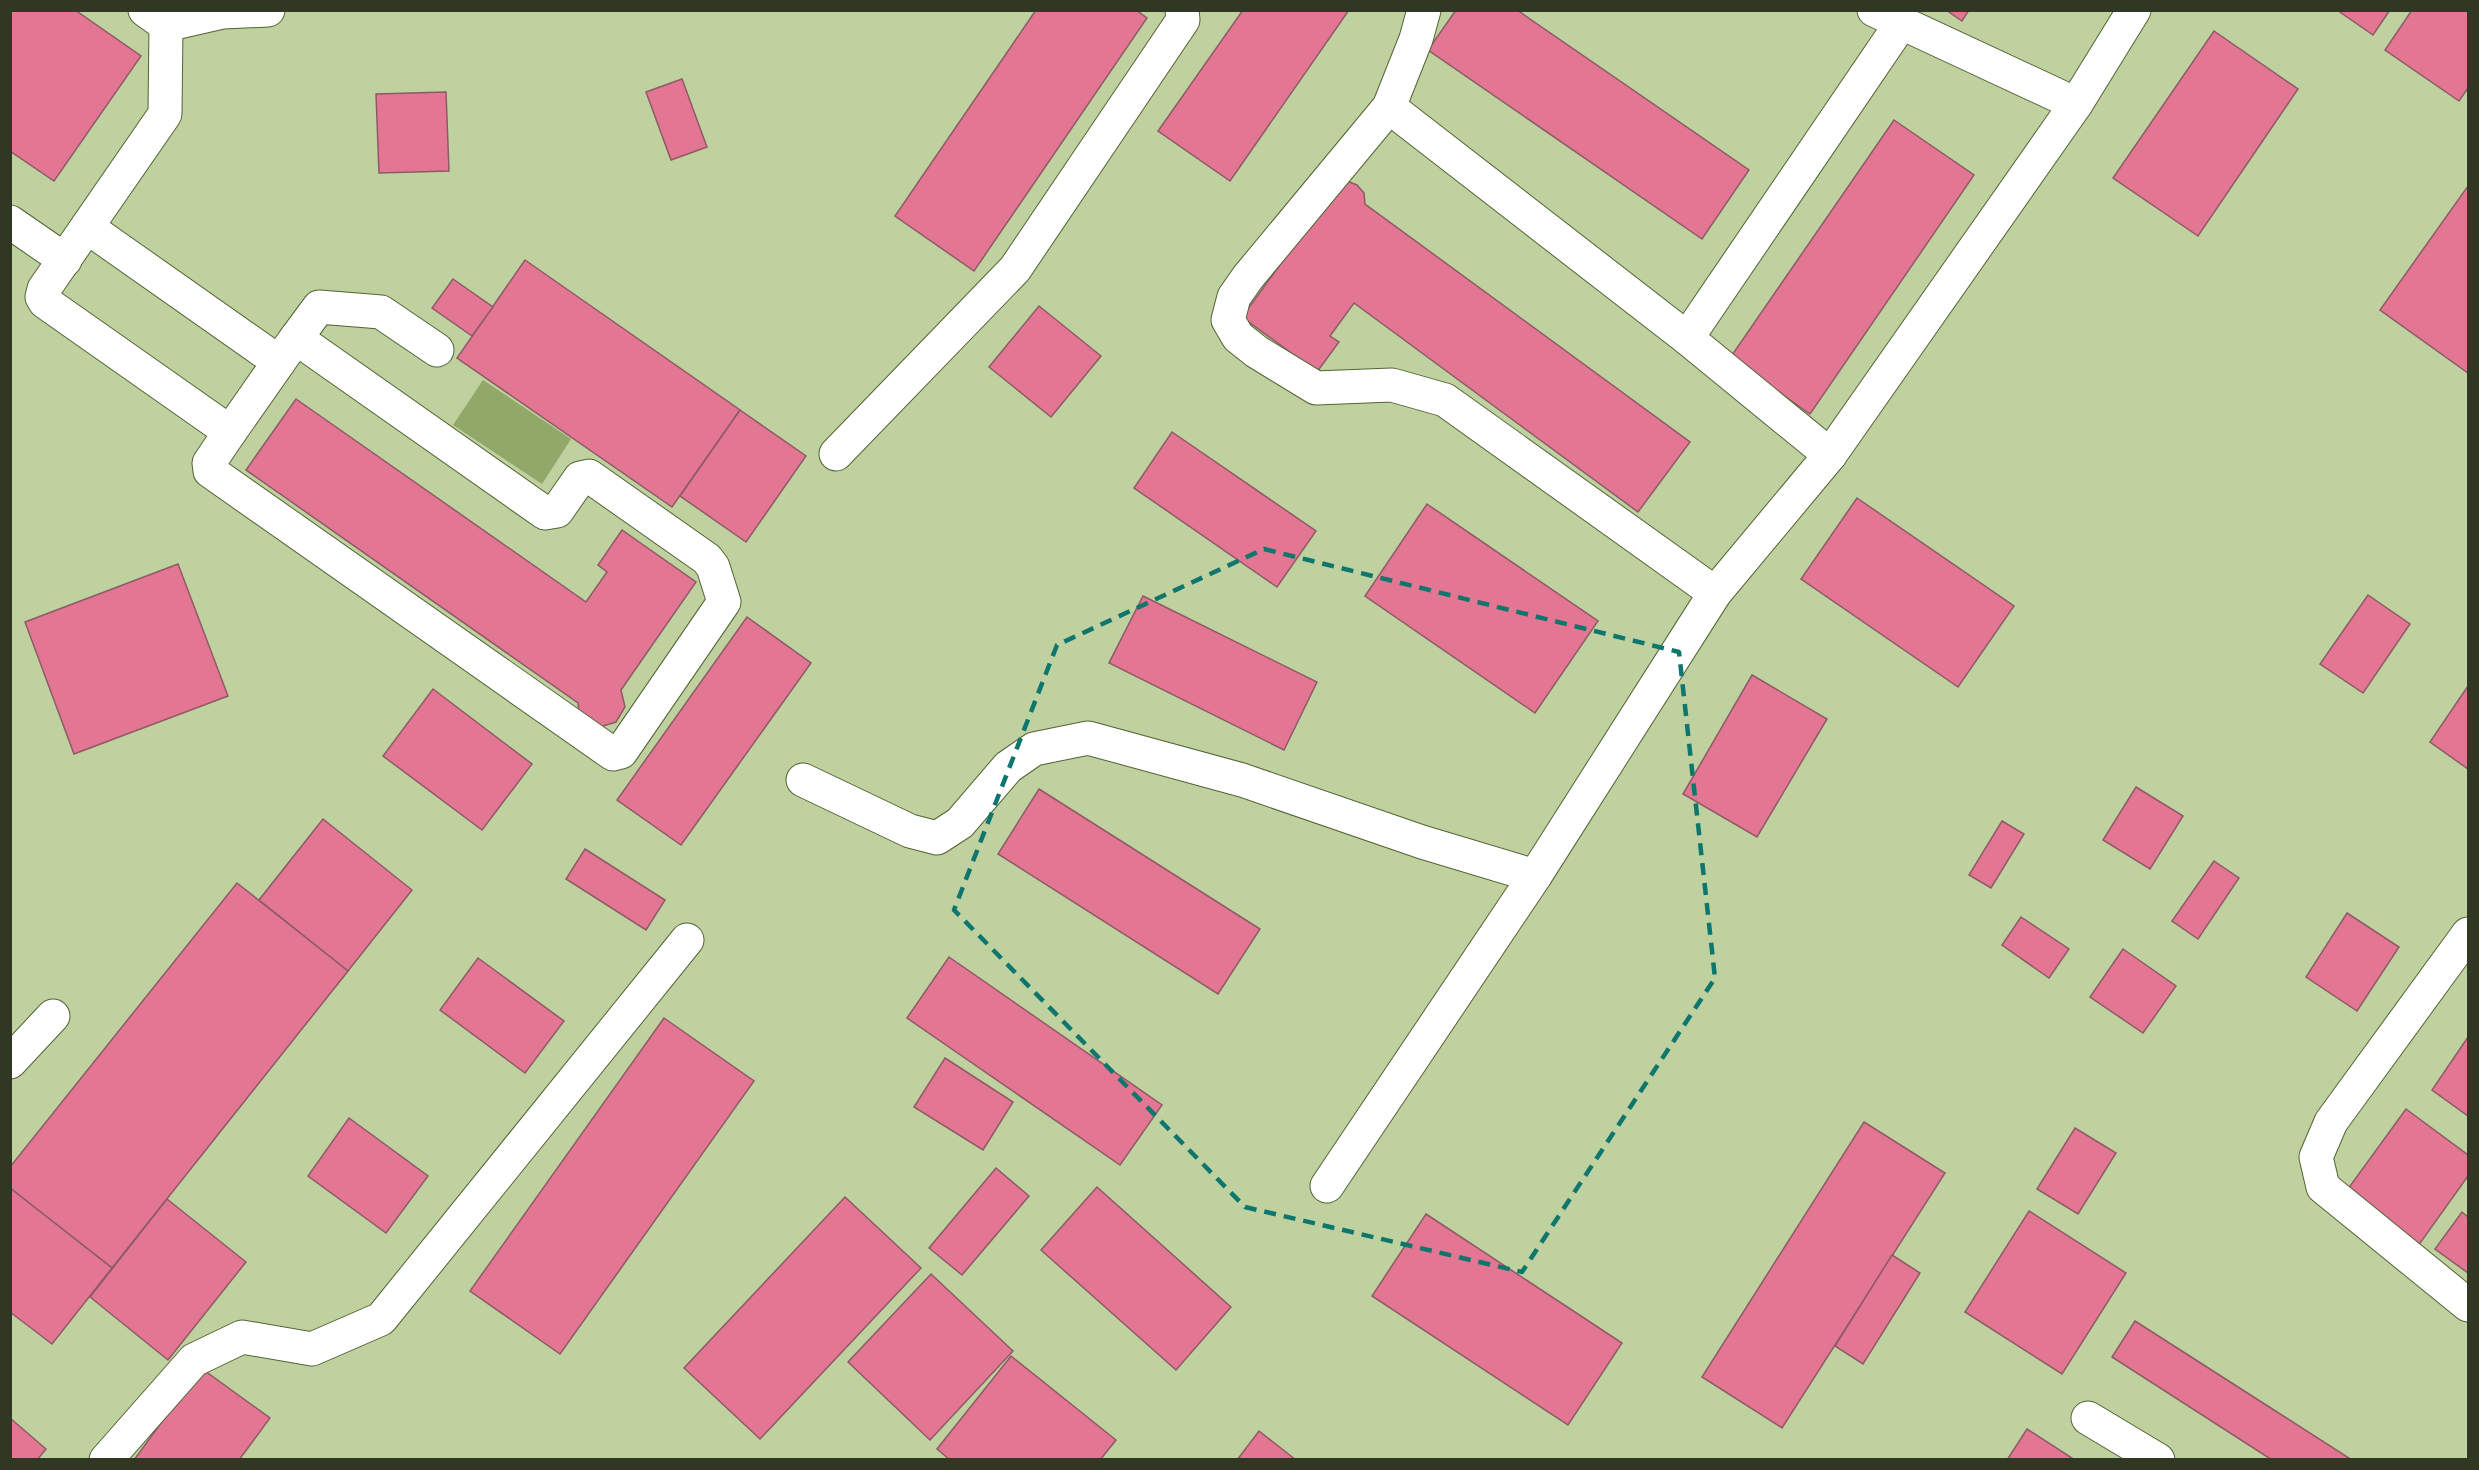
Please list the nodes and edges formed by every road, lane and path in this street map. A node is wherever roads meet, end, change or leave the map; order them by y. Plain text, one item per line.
1 (268, 10) edge
2 (1182, 10) edge
3 (1424, 10) edge
4 (2134, 10) edge
5 (155, 18) edge
6 (1887, 18) edge
7 (2076, 104) junction
8 (1389, 107) junction
9 (10, 222) edge
10 (87, 227) junction
11 (65, 260) junction
12 (1687, 338) junction
13 (287, 350) junction
14 (437, 350) dead end
15 (230, 432) junction
16 (836, 454) dead end
17 (1830, 455) junction
18 (1715, 593) junction
19 (803, 780) dead end
20 (1535, 876) junction
21 (2469, 934) edge
22 (687, 940) dead end
23 (53, 1016) dead end
24 (10, 1062) edge
25 (1327, 1186) dead end
26 (2469, 1305) edge
27 (2088, 1418) dead end
28 (106, 1460) edge
29 (2158, 1460) edge

1 - 5 street
2 - 16 street
3 - 8 street
4 - 7 street
5 - 10 street
6 - 7 street
6 - 12 street
7 - 17 street
8 - 12 street
8 - 18 street
9 - 11 street
10 - 11 street
10 - 13 street
11 - 15 street
12 - 17 street
13 - 14 street
13 - 15 street
13 - 15 street
17 - 18 street
18 - 20 street
19 - 20 street
20 - 25 street
21 - 26 street
22 - 28 street
23 - 24 street
27 - 29 street

